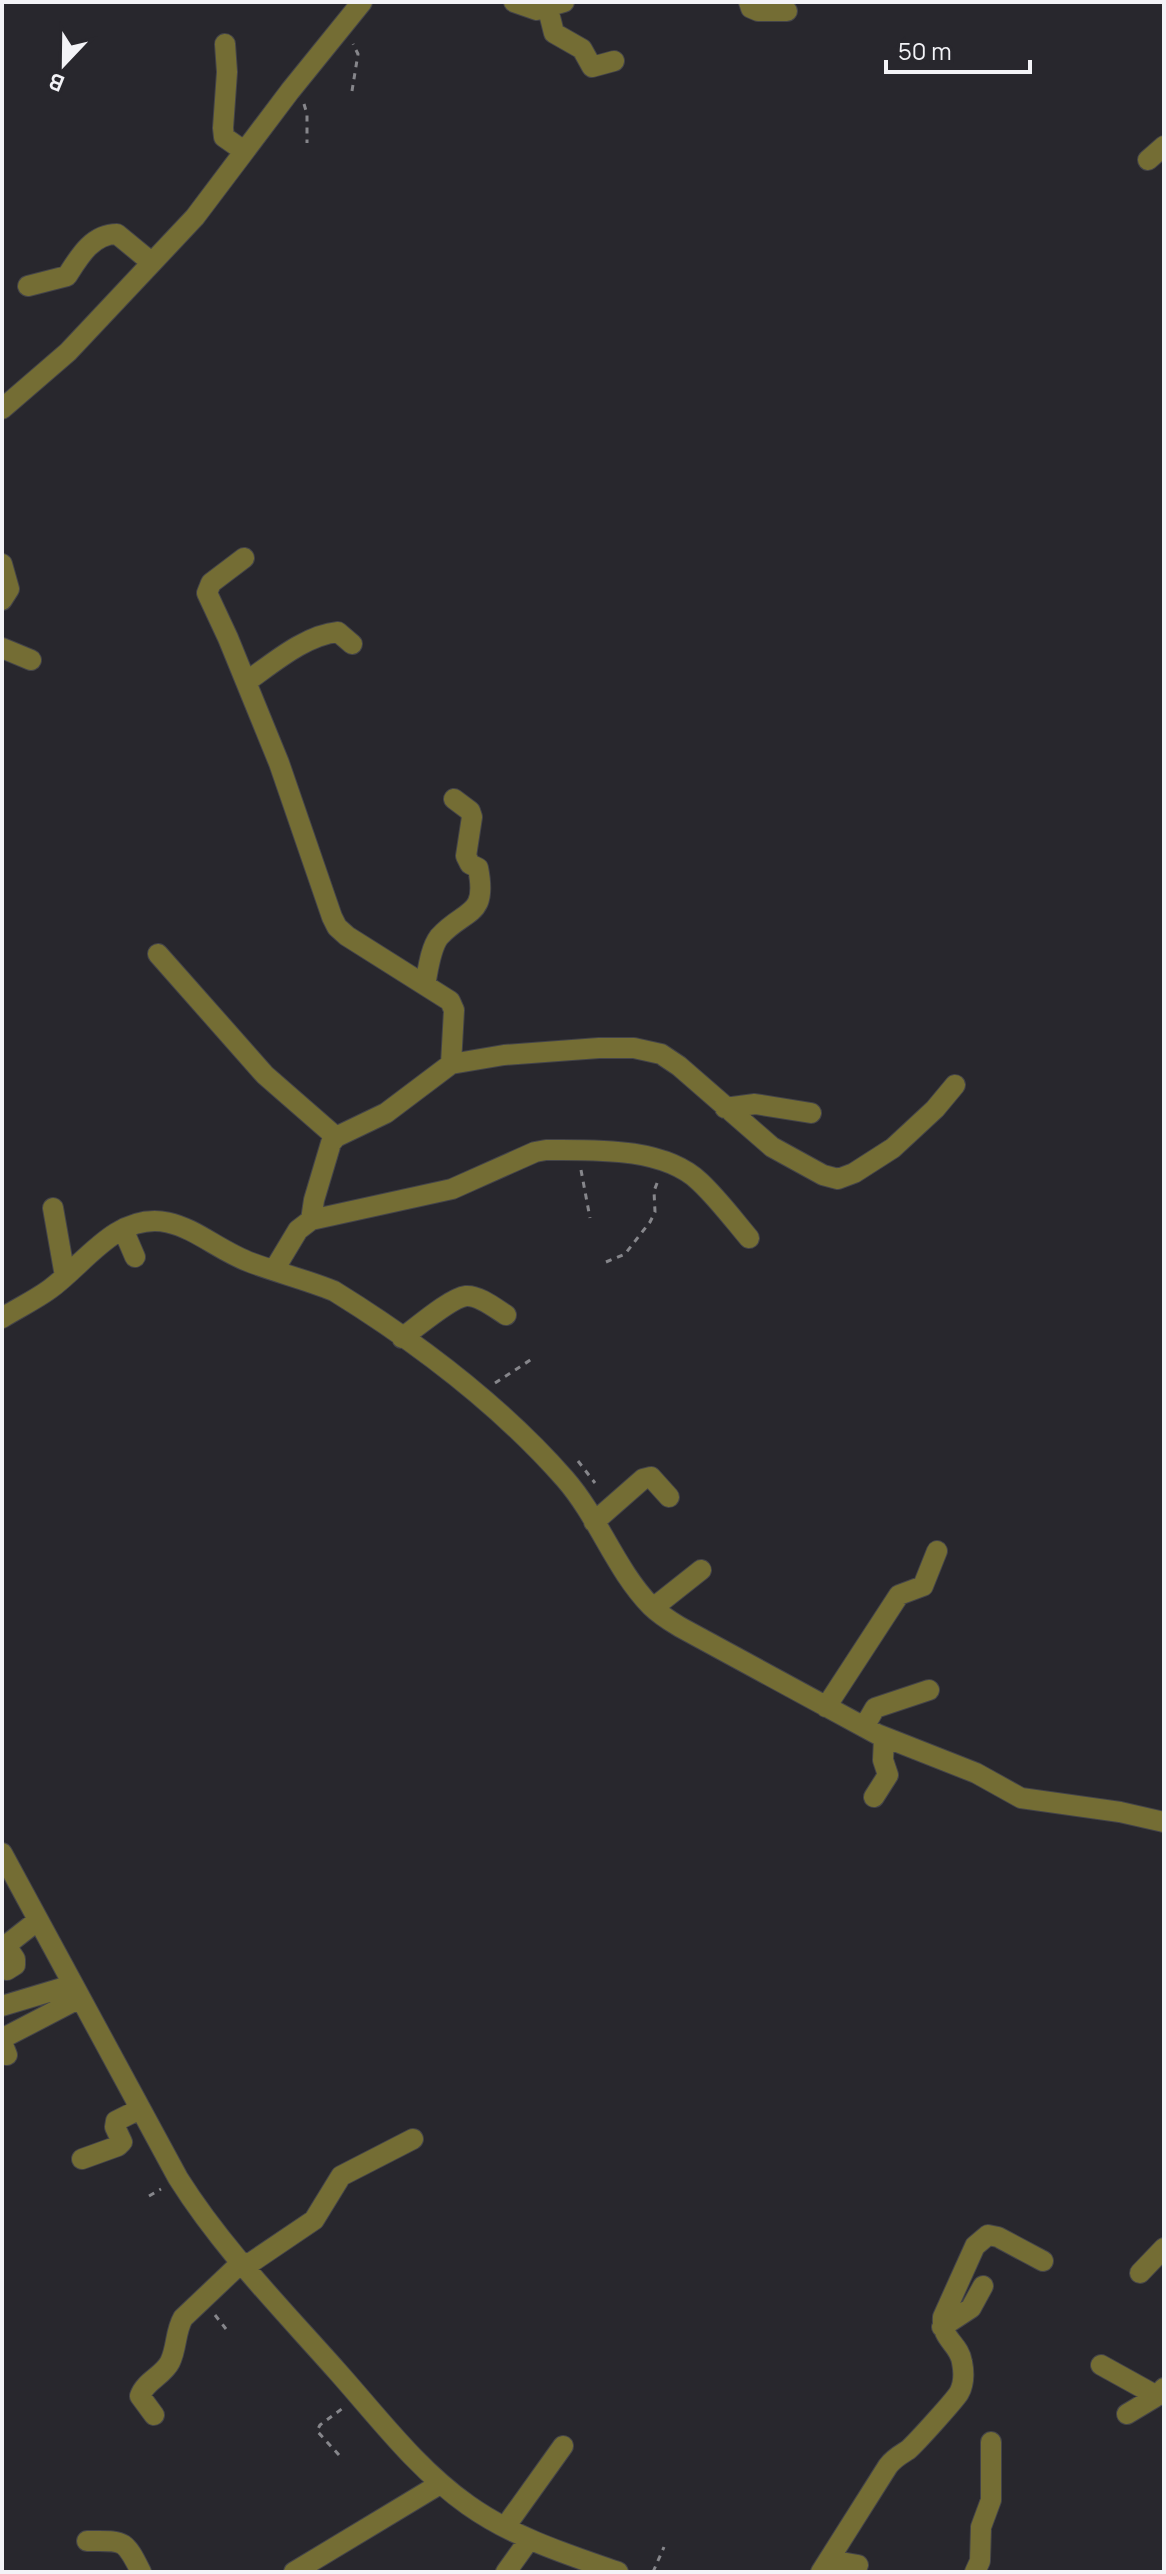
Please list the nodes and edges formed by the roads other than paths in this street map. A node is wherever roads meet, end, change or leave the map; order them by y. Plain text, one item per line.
1 (362, 2) edge
2 (514, 2) edge
3 (749, 2) edge
4 (556, 5) edge
5 (787, 11) dead end
6 (225, 44) dead end
7 (614, 61) dead end
8 (1164, 146) edge
9 (244, 151) junction
10 (1148, 160) dead end
11 (151, 262) junction
12 (28, 286) dead end
13 (2, 409) edge
14 (244, 558) dead end
15 (2, 564) edge
16 (2, 600) edge
17 (352, 644) dead end
18 (2, 648) edge
19 (31, 660) dead end
20 (246, 682) junction
21 (454, 799) dead end
22 (158, 954) dead end
23 (425, 985) junction
24 (451, 1064) junction
25 (955, 1085) dead end
26 (725, 1108) junction
27 (811, 1113) dead end
28 (336, 1137) junction
29 (53, 1208) dead end
30 (311, 1220) junction
31 (123, 1229) junction
32 (749, 1238) dead end
33 (135, 1257) dead end
34 (274, 1270) junction
35 (65, 1276) junction
36 (506, 1315) dead end
37 (2, 1318) edge
38 (402, 1338) junction
39 (669, 1497) dead end
40 (594, 1522) junction
41 (937, 1551) dead end
42 (701, 1570) dead end
43 (653, 1608) junction
44 (929, 1690) dead end
45 (826, 1707) junction
46 (864, 1727) junction
47 (884, 1738) junction
48 (874, 1797) dead end
49 (1164, 1822) edge
50 (2, 1853) edge
51 (37, 1921) junction
52 (7, 1970) dead end
53 (76, 1992) junction
54 (2, 2006) edge
55 (7, 2055) dead end
56 (140, 2109) junction
57 (413, 2139) dead end
58 (82, 2159) dead end
59 (1164, 2248) edge
60 (1043, 2261) dead end
61 (244, 2264) junction
62 (1140, 2273) dead end
63 (983, 2286) dead end
64 (942, 2327) junction
65 (1101, 2365) dead end
66 (1161, 2392) edge
67 (1127, 2414) dead end
68 (154, 2415) dead end
69 (991, 2442) dead end
70 (563, 2446) dead end
71 (440, 2484) junction
72 (505, 2527) junction
73 (529, 2540) junction
74 (87, 2541) dead end
75 (569, 2564) edge
76 (858, 2565) dead end
77 (825, 2566) edge
78 (141, 2572) edge
79 (294, 2572) edge
80 (506, 2572) edge
81 (618, 2572) edge
82 (975, 2572) edge

1 - 9 street
2 - 4 street
3 - 5 street
4 - 7 street
6 - 9 street
8 - 10 street
9 - 11 street
11 - 12 street
11 - 13 street
14 - 20 street
15 - 16 street
17 - 20 street
18 - 19 street
20 - 23 street
21 - 23 street
22 - 28 street
23 - 24 street
24 - 26 street
24 - 28 street
25 - 26 street
26 - 27 street
28 - 30 street
29 - 35 street
30 - 32 street
30 - 34 street
31 - 33 street
31 - 34 street
31 - 35 street
34 - 38 street
35 - 37 street
36 - 38 street
38 - 40 street
39 - 40 street
40 - 43 street
41 - 45 street
42 - 43 street
43 - 45 street
44 - 46 street
45 - 46 street
46 - 47 street
47 - 48 street
47 - 49 street
50 - 51 street
51 - 52 street
51 - 53 street
53 - 54 street
53 - 55 street
53 - 56 street
56 - 58 street
56 - 61 street
57 - 61 street
59 - 62 street
60 - 64 street
61 - 68 street
61 - 71 street
63 - 64 street
64 - 77 street
65 - 66 street
66 - 67 street
69 - 82 street
70 - 72 street
71 - 72 street
71 - 79 street
72 - 73 street
73 - 75 street
73 - 80 street
74 - 78 street
75 - 81 street
76 - 77 street

